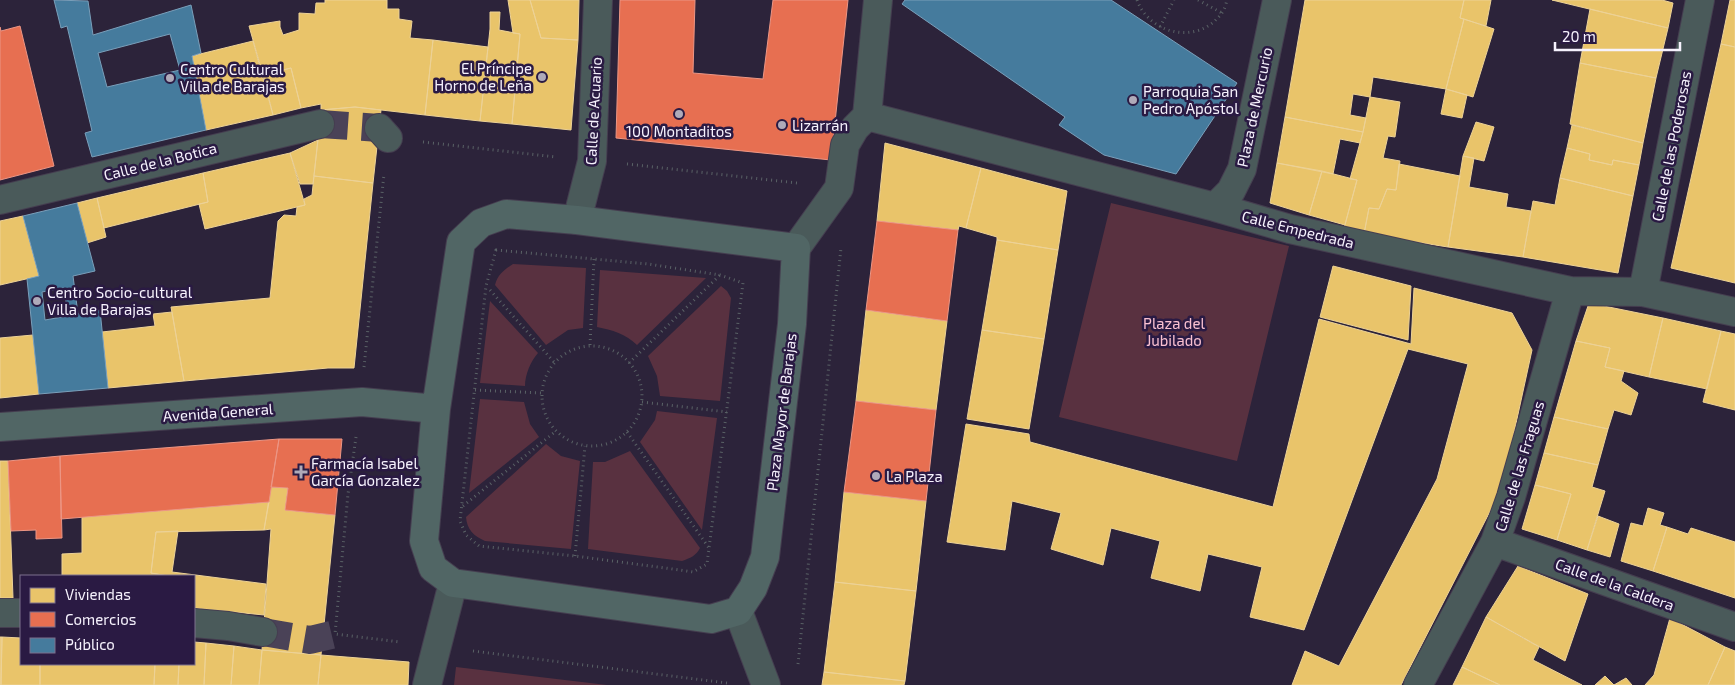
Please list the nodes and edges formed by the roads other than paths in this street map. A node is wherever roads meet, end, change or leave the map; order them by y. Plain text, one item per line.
1 (598, 0) edge
2 (878, 0) edge
3 (1276, 0) edge
4 (1700, 0) edge
5 (867, 116) junction
6 (310, 126) tunnel mouth
7 (0, 200) edge
8 (1215, 207) junction
9 (577, 220) junction
10 (796, 248) junction
11 (1570, 291) junction
12 (1642, 292) junction
13 (1735, 312) edge
14 (436, 409) junction
15 (0, 427) edge
16 (1495, 542) junction
17 (453, 583) junction
18 (738, 611) junction
19 (0, 613) edge
20 (20, 613) edge
21 (195, 623) edge
22 (1735, 627) edge
23 (263, 632) tunnel mouth
24 (427, 685) edge
25 (766, 685) edge
26 (1418, 685) edge

1 - 9 street, Calle de Acuario
2 - 5 street
3 - 8 street, Plaza de Mercurio
4 - 12 street, Calle de las Poderosas
5 - 8 street, Calle Empedrada
5 - 10 street
6 - 7 street, Calle de la Botica
8 - 11 street, Calle Empedrada
9 - 10 street
9 - 14 street
10 - 18 street, Plaza Mayor de Barajas
11 - 12 street, Calle Empedrada
11 - 16 street, Calle de las Fraguas
12 - 13 street, Calle Empedrada
14 - 15 street, Avenida General
14 - 17 street
16 - 22 street, Calle de la Caldera
16 - 26 street, Calle de las Fraguas
17 - 18 street
17 - 24 street
18 - 25 street
19 - 20 street
21 - 23 street

